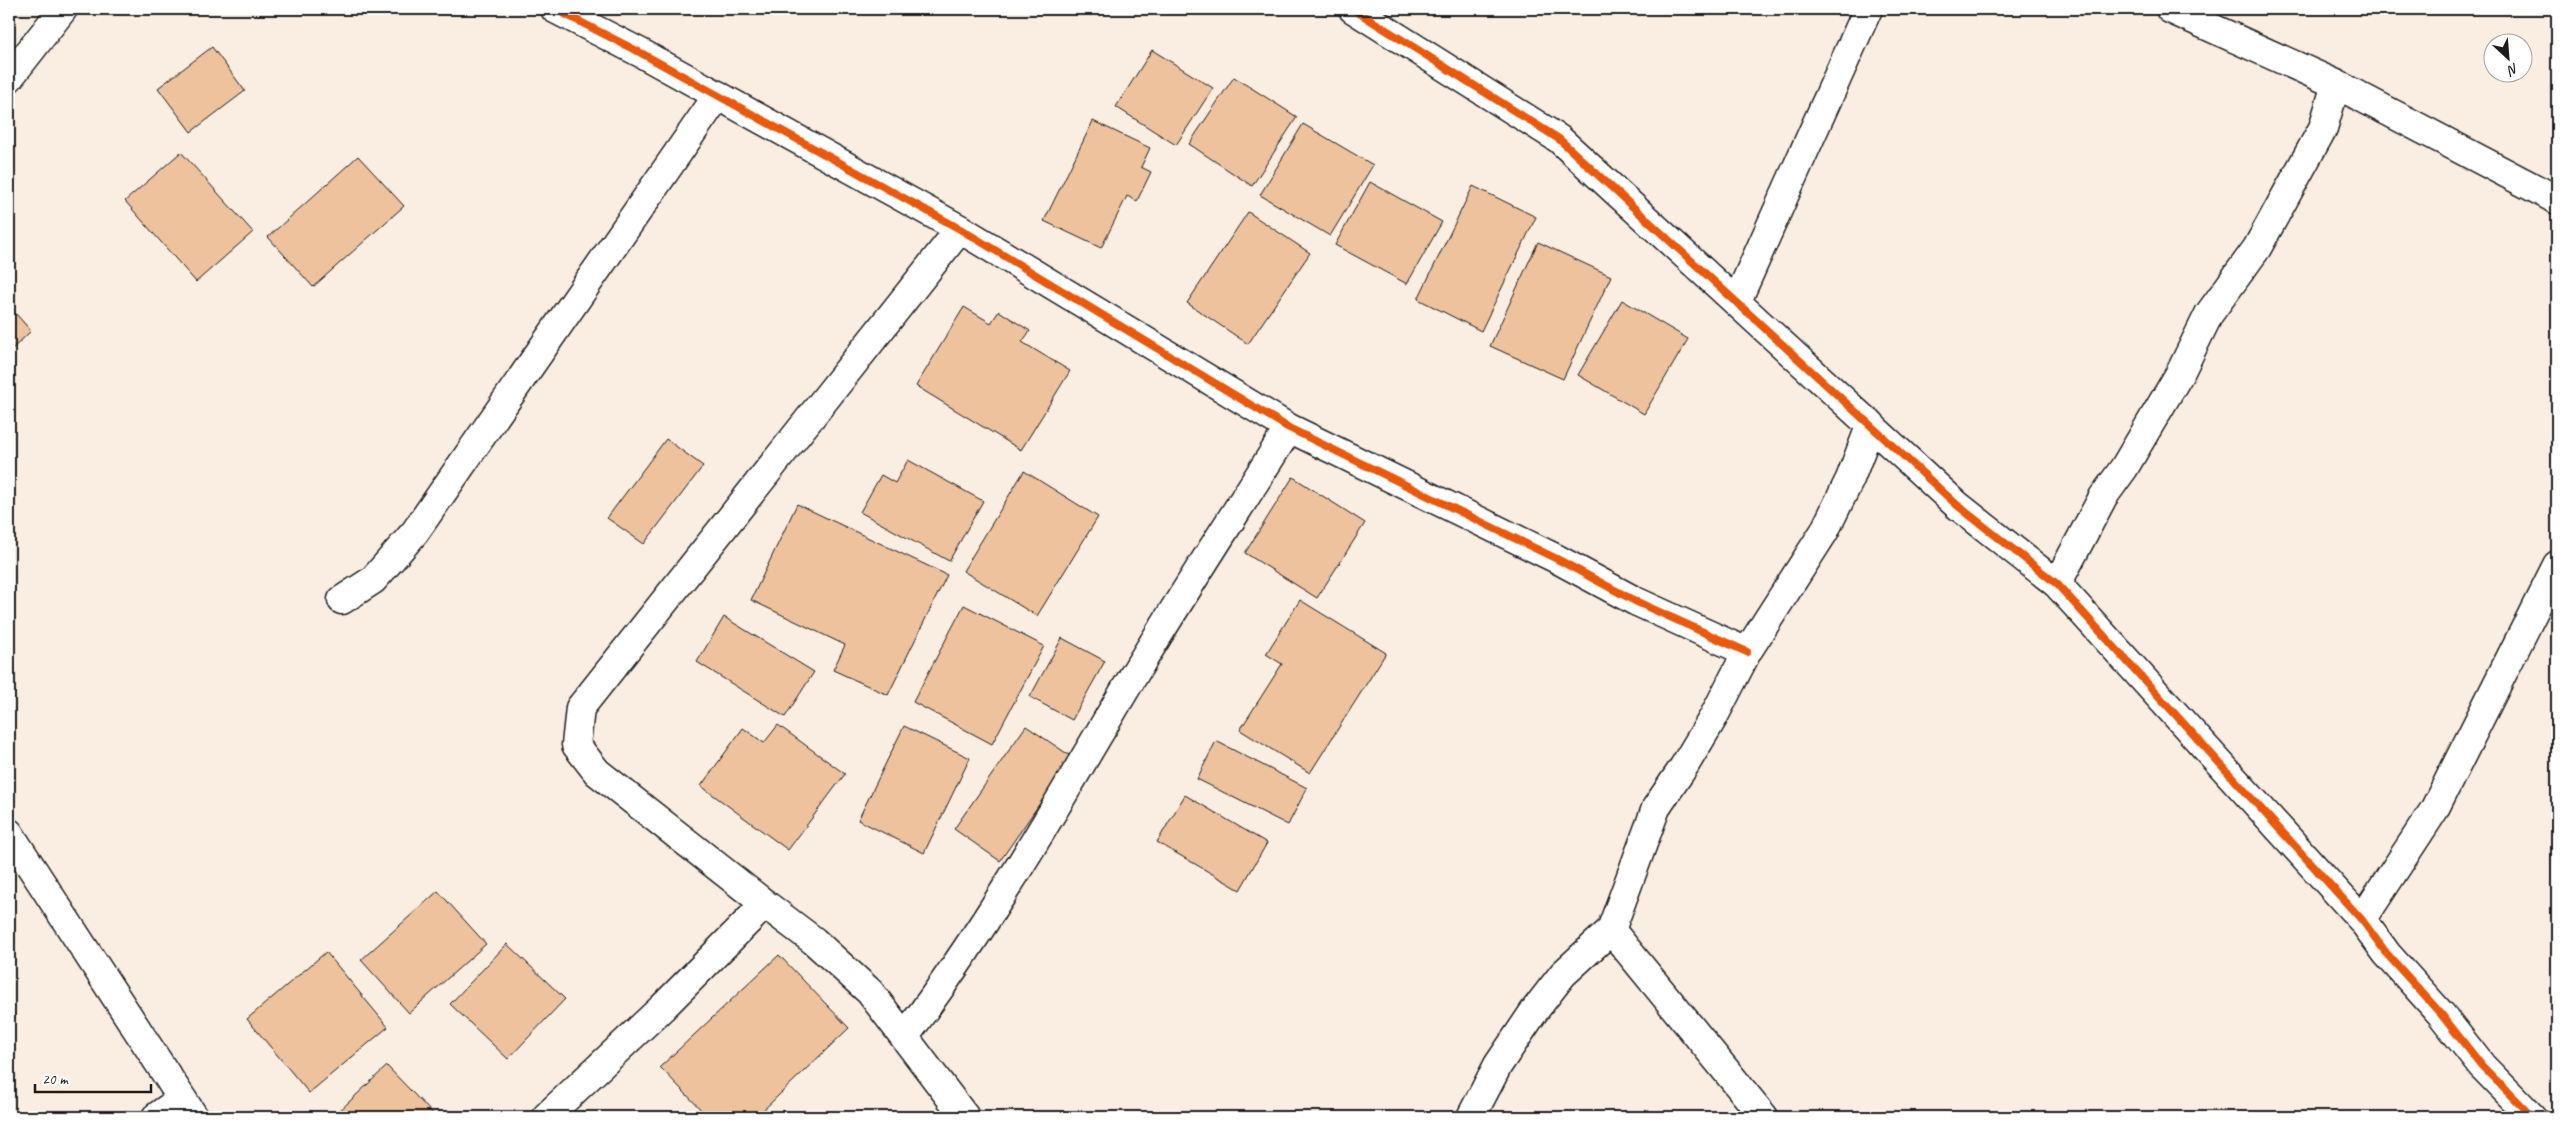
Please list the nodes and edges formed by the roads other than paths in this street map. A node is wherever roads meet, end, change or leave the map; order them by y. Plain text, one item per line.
1 (63, 9) edge
2 (554, 9) edge
3 (1868, 9) edge
4 (2170, 9) edge
5 (1364, 11) edge
6 (9, 78) edge
7 (2336, 84) junction
8 (718, 96) junction
9 (2557, 200) edge
10 (960, 229) junction
11 (1737, 301) junction
12 (1871, 424) junction
13 (1289, 428) junction
14 (2557, 565) edge
15 (2057, 584) junction
16 (342, 600) dead end
17 (1747, 652) junction
18 (9, 833) edge
19 (765, 904) junction
20 (2362, 920) junction
21 (1611, 930) junction
22 (905, 1036) junction
23 (187, 1108) edge
24 (957, 1114) edge
25 (2527, 1116) edge
26 (156, 1117) edge
27 (546, 1117) edge
28 (1471, 1117) edge
29 (1764, 1117) edge

1 - 6 street
2 - 8 street
3 - 11 street
4 - 7 street
5 - 11 street
7 - 9 street
7 - 15 street
8 - 10 street
8 - 16 street
10 - 13 street
10 - 19 street
11 - 12 street
12 - 15 street
12 - 17 street
13 - 17 street
13 - 22 street
14 - 20 street
15 - 20 street
17 - 21 street
18 - 23 street
19 - 22 street
19 - 27 street
20 - 25 street
21 - 28 street
21 - 29 street
22 - 24 street
23 - 26 street

